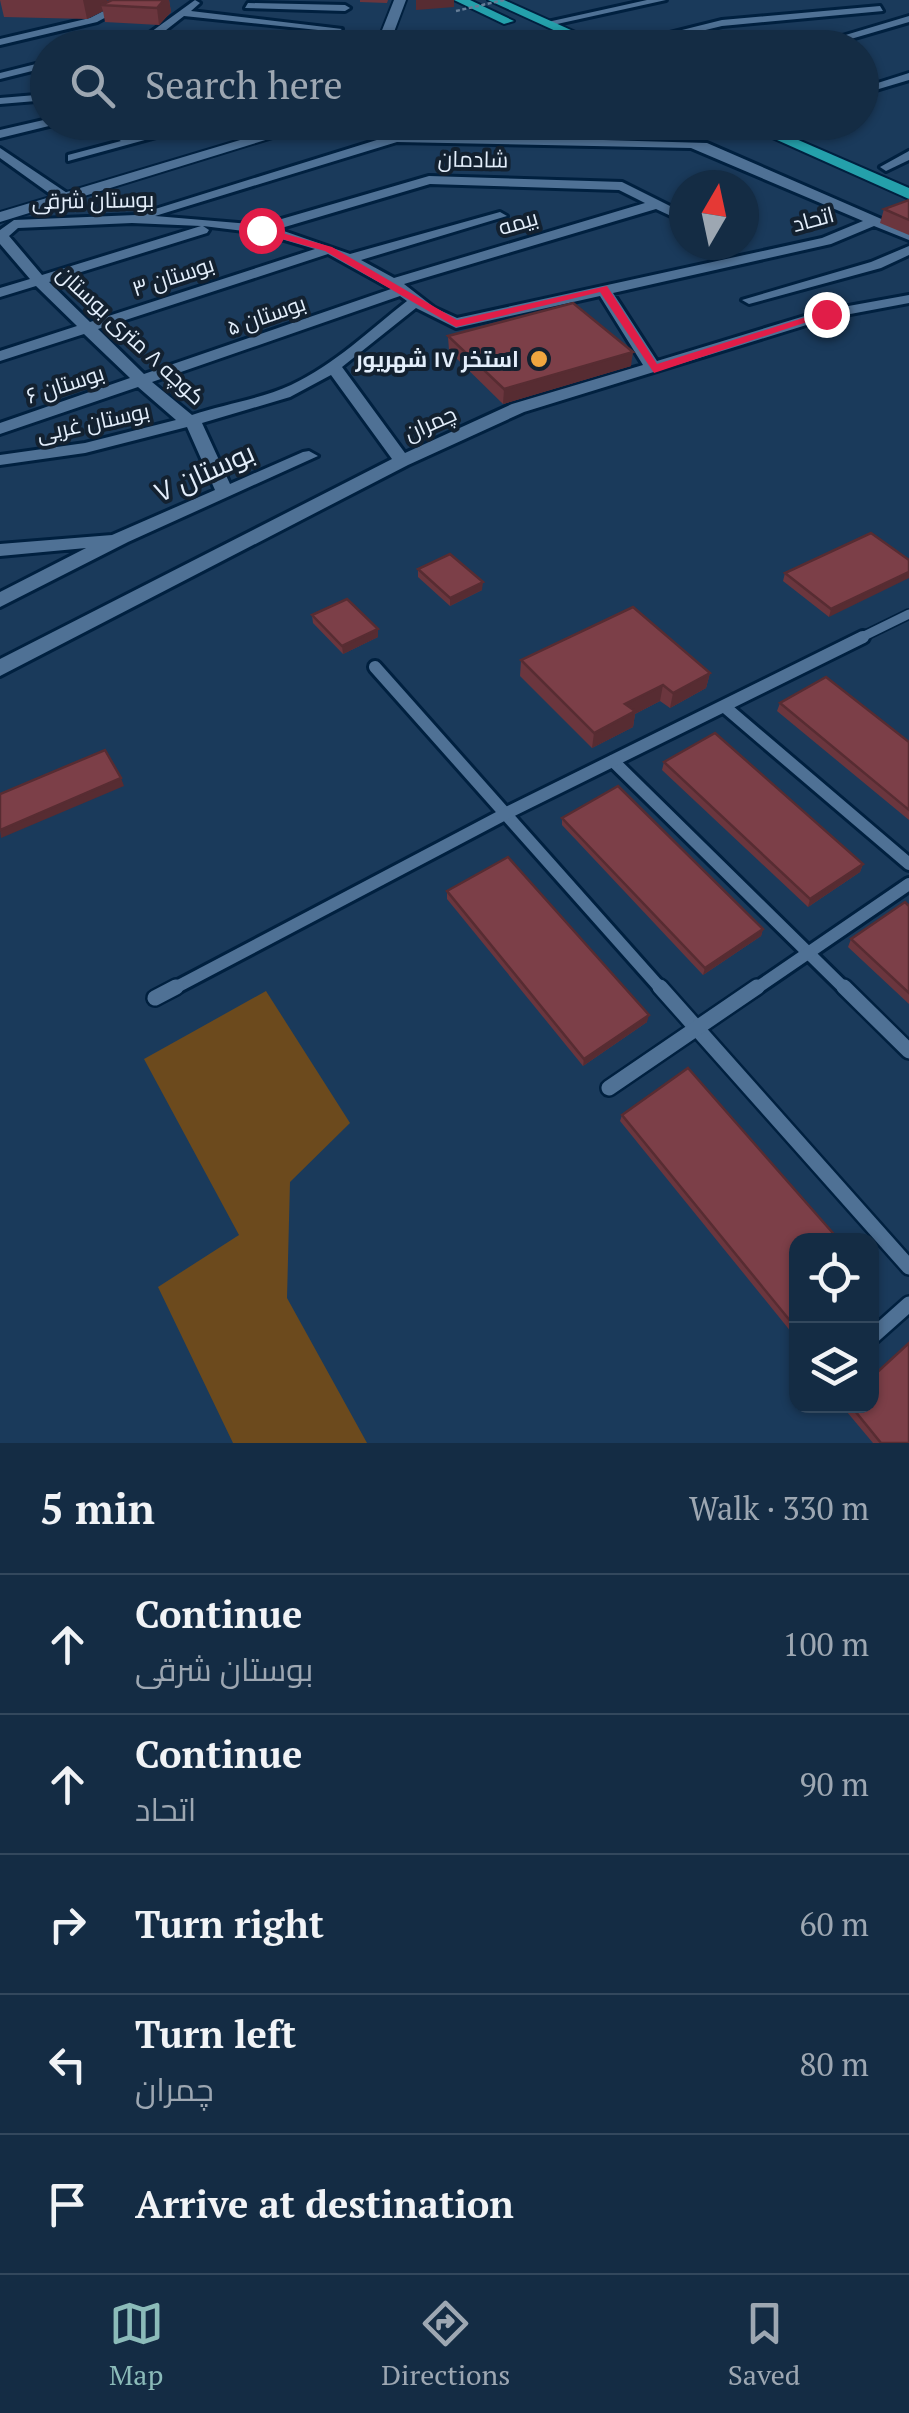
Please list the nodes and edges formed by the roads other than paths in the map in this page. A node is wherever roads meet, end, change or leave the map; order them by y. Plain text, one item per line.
1 (400, 0) edge
2 (412, 0) edge
3 (494, 0) edge
4 (661, 0) edge
5 (862, 0) edge
6 (130, 2) edge
7 (346, 4) edge
8 (90, 6) dead end
9 (192, 6) edge
10 (458, 6) edge
11 (880, 9) junction
12 (393, 20) junction
13 (905, 20) edge
14 (548, 23) junction
15 (51, 30) edge
16 (160, 30) edge
17 (319, 30) edge
18 (336, 30) edge
19 (389, 30) edge
20 (521, 30) edge
21 (564, 30) edge
22 (695, 30) edge
23 (870, 30) edge
24 (879, 30) edge
25 (909, 32) edge
26 (30, 35) edge
27 (0, 42) edge
28 (30, 68) edge
29 (0, 76) edge
30 (909, 76) edge
31 (879, 86) edge
32 (30, 98) edge
33 (0, 101) edge
34 (30, 127) edge
35 (0, 134) edge
36 (128, 140) edge
37 (138, 140) edge
38 (261, 140) edge
39 (389, 140) edge
40 (472, 140) edge
41 (785, 140) edge
42 (823, 140) edge
43 (131, 142) junction
44 (0, 152) edge
45 (909, 154) edge
46 (72, 158) dead end
47 (886, 167) junction
48 (909, 177) edge
49 (909, 194) edge
50 (65, 198) junction
51 (657, 204) junction
52 (669, 210) edge
53 (500, 216) dead end
54 (135, 218) junction
55 (5, 219) edge
56 (874, 221) junction
57 (214, 226) junction
58 (261, 230) junction
59 (909, 236) edge
60 (3, 244) edge
61 (328, 249) junction
62 (909, 250) edge
63 (759, 254) edge
64 (346, 259) junction
65 (731, 260) edge
66 (39, 281) junction
67 (603, 288) junction
68 (0, 292) edge
69 (403, 292) junction
70 (909, 299) edge
71 (750, 300) dead end
72 (90, 328) junction
73 (0, 356) edge
74 (333, 366) junction
75 (654, 369) junction
76 (145, 381) junction
77 (194, 423) junction
78 (0, 429) edge
79 (309, 456) dead end
80 (0, 460) edge
81 (402, 461) junction
82 (224, 492) junction
83 (121, 538) junction
84 (0, 550) edge
85 (0, 600) edge
86 (909, 614) edge
87 (376, 667) dead end
88 (0, 668) edge
89 (725, 708) junction
90 (613, 761) junction
91 (505, 814) junction
92 (909, 864) edge
93 (909, 884) edge
94 (810, 951) junction
95 (154, 998) dead end
96 (694, 1030) junction
97 (909, 1051) edge
98 (609, 1088) dead end
99 (909, 1268) edge
100 (909, 1304) edge
101 (879, 1331) edge

1 - 12 street
2 - 12 street
3 - 14 main road
4 - 14 street
5 - 11 street
6 - 8 street
6 - 15 street
7 - 9 street
7 - 18 street
9 - 16 street
9 - 17 street
10 - 20 main road
11 - 13 street
11 - 22 street
12 - 19 street
13 - 23 street
14 - 21 main road
24 - 25 street
26 - 27 street
28 - 29 street
30 - 31 street
32 - 33 street
34 - 35 street
36 - 43 street
37 - 43 street
38 - 50 street
39 - 54 street
40 - 56 street
41 - 49 main road
42 - 47 main road
43 - 46 street
44 - 50 street
45 - 47 street
47 - 48 main road
50 - 55 street
51 - 52 street, شادمان
51 - 58 street, شادمان
51 - 69 street, بیمه
53 - 64 street
54 - 55 street, بوستان شرقی
54 - 57 street, بوستان شرقی
55 - 60 street, کوچه ۸ متری بوستان
56 - 59 street
56 - 63 street, اتحاد
57 - 58 street, بوستان شرقی
57 - 66 street
58 - 61 street, بوستان شرقی
60 - 66 street, کوچه ۸ متری بوستان
61 - 64 street, بوستان شرقی
61 - 72 street, بوستان ۳
62 - 71 street
64 - 69 street, بوستان شرقی
65 - 67 street, اتحاد
66 - 68 street
66 - 72 street, کوچه ۸ متری بوستان
67 - 69 street, اتحاد
67 - 75 street
69 - 74 street
69 - 76 street, بوستان ۵
70 - 75 street, چمران
72 - 73 street, بوستان ۳
72 - 76 street, کوچه ۸ متری بوستان
74 - 77 street
74 - 81 street
75 - 81 street, چمران
76 - 77 street, کوچه ۸ متری بوستان
76 - 78 street, بوستان ۶
77 - 80 street, بوستان غربی
77 - 82 street, کوچه ۸ متری بوستان
79 - 82 street, بوستان ۷
81 - 88 street, چمران
82 - 83 street, بوستان ۷
83 - 84 street, بوستان ۷
83 - 85 street, بوستان ۷
86 - 89 lane
87 - 91 lane
89 - 90 lane
89 - 92 lane
90 - 91 lane
90 - 94 lane
91 - 95 lane
91 - 96 lane
93 - 94 lane
94 - 96 lane
94 - 97 lane
96 - 98 lane
96 - 99 lane
100 - 101 lane

